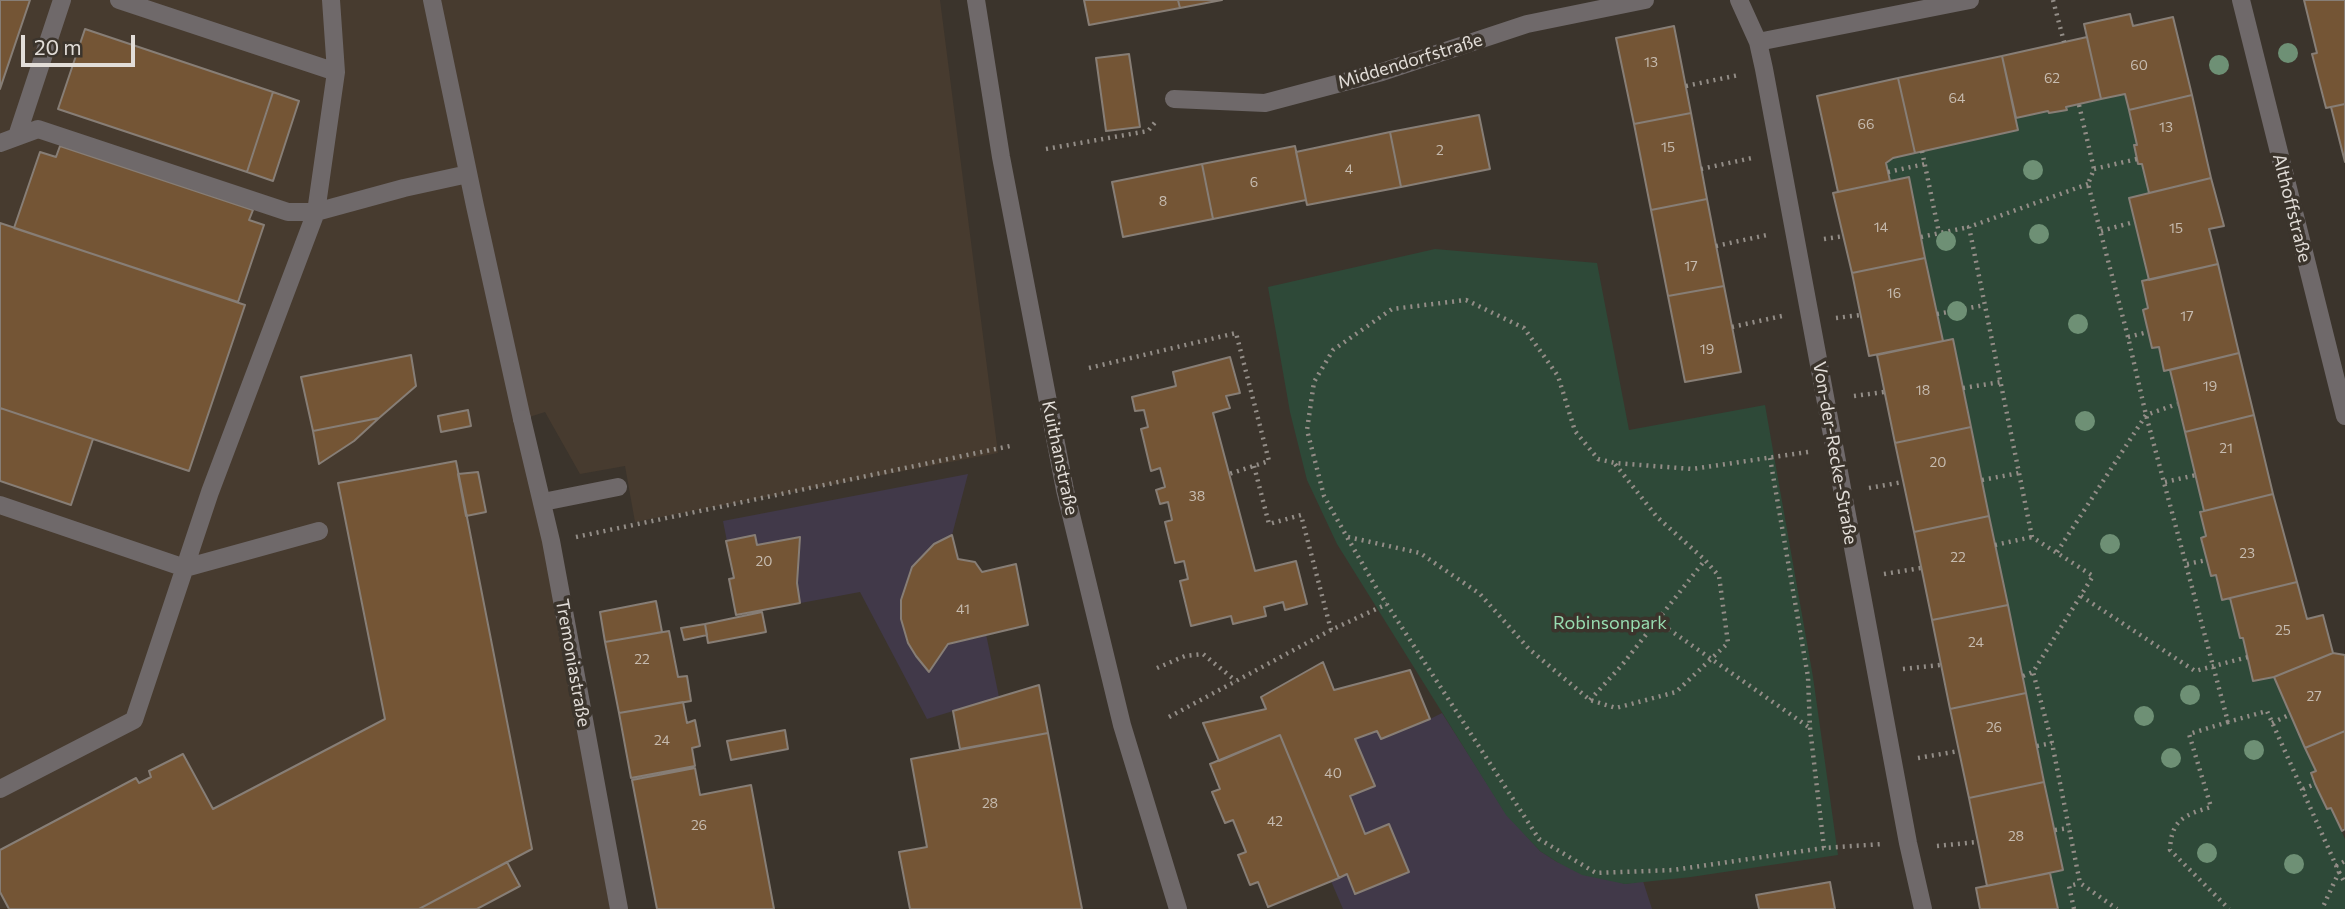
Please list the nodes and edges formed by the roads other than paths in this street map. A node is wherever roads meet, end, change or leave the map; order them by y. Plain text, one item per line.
1 (62, 0) edge
2 (119, 0) edge
3 (331, 0) edge
4 (432, 0) edge
5 (976, 0) edge
6 (1644, 0) edge
7 (1739, 0) edge
8 (1970, 0) edge
9 (2241, 0) edge
10 (1758, 42) junction
11 (336, 72) junction
12 (1174, 99) dead end
13 (17, 136) junction
14 (0, 143) edge
15 (468, 174) junction
16 (316, 212) junction
17 (2345, 415) edge
18 (618, 487) dead end
19 (542, 502) junction
20 (0, 505) edge
21 (319, 531) dead end
22 (185, 568) junction
23 (0, 789) edge
24 (619, 909) edge
25 (1178, 909) edge
26 (1923, 909) edge

1 - 13 street
2 - 11 street
3 - 11 street
4 - 15 street, Tremoniastraße
5 - 25 street, Kuithanstraße
6 - 12 street, Middendorfstraße
7 - 10 street, Von-der-Recke-Straße
8 - 10 street
9 - 17 street, Althoffstraße
10 - 26 street, Von-der-Recke-Straße
11 - 16 street
13 - 14 street
13 - 16 street
15 - 16 street
15 - 19 street, Tremoniastraße
16 - 22 street
18 - 19 street
19 - 24 street, Tremoniastraße
20 - 22 street
21 - 22 street
22 - 23 street

